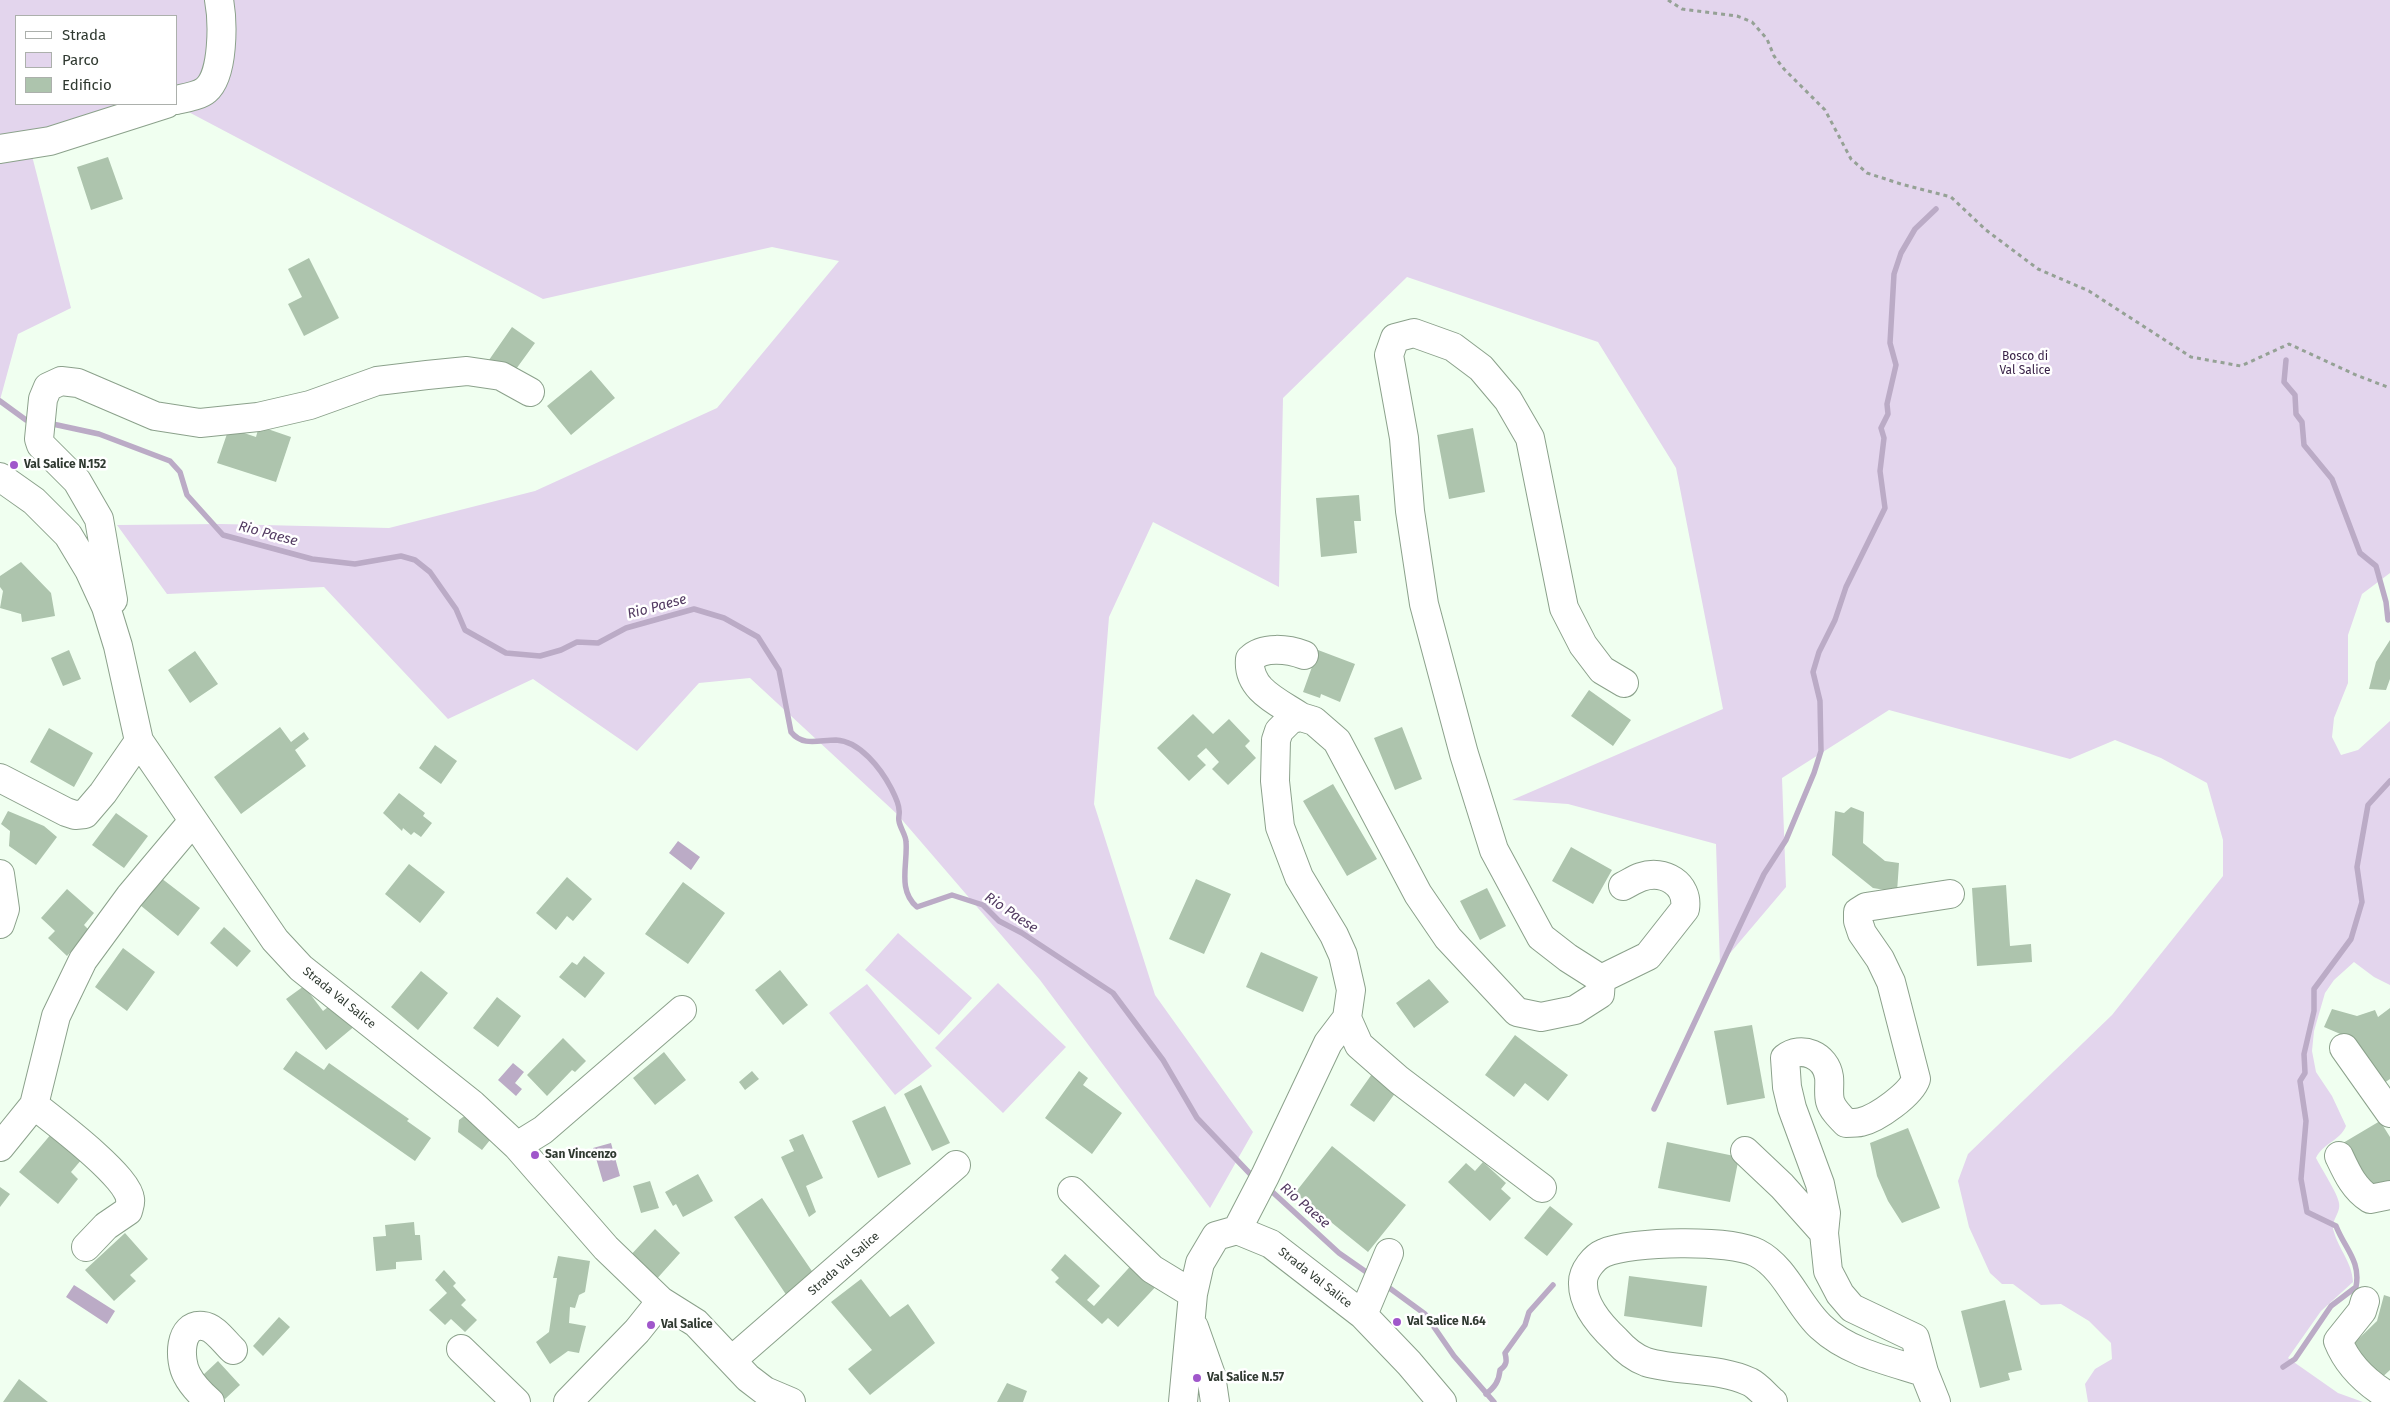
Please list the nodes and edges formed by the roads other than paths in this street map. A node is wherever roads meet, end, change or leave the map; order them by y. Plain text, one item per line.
1 (219, 0) edge
2 (178, 99) edge
3 (163, 105) edge
4 (0, 149) edge
5 (530, 392) dead end
6 (0, 478) edge
7 (118, 646) junction
8 (1304, 655) dead end
9 (1624, 684) dead end
10 (1301, 717) junction
11 (139, 741) junction
12 (0, 778) edge
13 (193, 821) junction
14 (0, 874) edge
15 (1623, 886) dead end
16 (1950, 894) dead end
17 (0, 924) edge
18 (1601, 980) junction
19 (682, 1010) dead end
20 (1347, 1018) junction
21 (2344, 1048) dead end
22 (34, 1106) junction
23 (2390, 1113) edge
24 (517, 1146) junction
25 (0, 1147) edge
26 (1745, 1151) dead end
27 (2339, 1156) dead end
28 (956, 1166) dead end
29 (1542, 1188) dead end
30 (1072, 1191) dead end
31 (2390, 1195) edge
32 (1237, 1230) junction
33 (1824, 1233) junction
34 (86, 1247) dead end
35 (1383, 1270) dead end
36 (661, 1301) junction
37 (2365, 1301) dead end
38 (1192, 1306) junction
39 (1363, 1315) junction
40 (461, 1349) dead end
41 (233, 1350) dead end
42 (732, 1360) junction
43 (1924, 1372) junction
44 (2390, 1398) edge
45 (210, 1402) edge
46 (516, 1402) edge
47 (568, 1402) edge
48 (791, 1402) edge
49 (1183, 1402) edge
50 (1215, 1402) edge
51 (1442, 1402) edge
52 (1773, 1402) edge
53 (1936, 1402) edge

1 - 2 street
3 - 4 street
5 - 7 street
6 - 7 street, Strada Val Salice
7 - 11 street, Strada Val Salice
8 - 10 street
9 - 18 street
10 - 18 street
10 - 20 street
11 - 12 street
11 - 13 street, Strada Val Salice
13 - 22 street
13 - 24 street, Strada Val Salice
14 - 17 street
15 - 18 street
16 - 33 street
19 - 24 street
20 - 29 street
20 - 32 street
21 - 23 street
22 - 25 street
22 - 34 street
24 - 36 street, Strada Val Salice
26 - 33 street
27 - 31 street
28 - 42 street, Strada Val Salice
30 - 38 street
32 - 38 street
32 - 39 street, Strada Val Salice
33 - 43 street
35 - 39 street
36 - 42 street, Strada Val Salice
36 - 47 street
37 - 44 street
38 - 49 street
38 - 50 street
39 - 51 street, Strada Val Salice
40 - 46 street
41 - 45 street
42 - 48 street, Strada Val Salice
43 - 52 street
43 - 53 street

